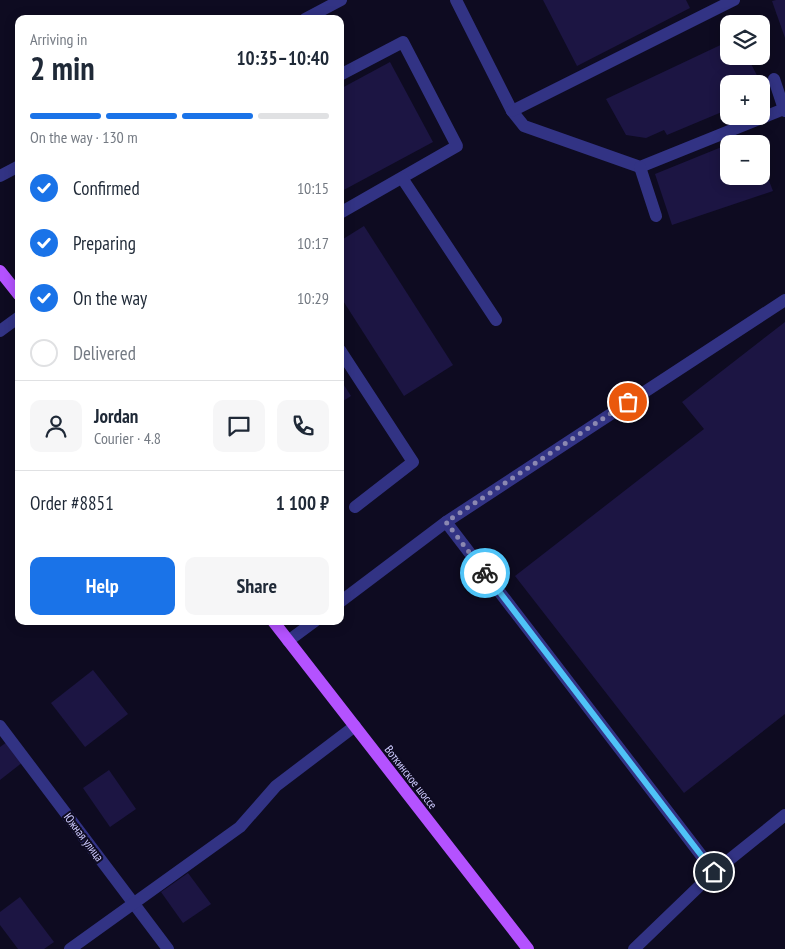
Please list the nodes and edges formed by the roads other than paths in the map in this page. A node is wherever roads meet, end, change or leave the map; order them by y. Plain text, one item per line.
1 (341, 0) edge
2 (456, 0) edge
3 (734, 0) edge
4 (313, 15) edge
5 (344, 73) edge
6 (774, 79) dead end
7 (784, 110) edge
8 (512, 111) junction
9 (640, 167) junction
10 (15, 169) edge
11 (0, 176) edge
12 (402, 178) junction
13 (344, 211) edge
14 (656, 216) dead end
15 (0, 271) edge
16 (15, 290) edge
17 (785, 300) edge
18 (15, 320) edge
19 (496, 320) dead end
20 (0, 331) edge
21 (344, 356) edge
22 (355, 507) dead end
23 (446, 522) junction
24 (344, 599) edge
25 (276, 625) edge
26 (310, 625) edge
27 (288, 641) junction
28 (0, 726) edge
29 (355, 726) junction
30 (785, 815) edge
31 (714, 872) junction
32 (133, 902) junction
33 (70, 949) edge
34 (168, 949) edge
35 (528, 949) edge
36 (634, 949) edge

1 - 4 street
2 - 8 street
3 - 8 street
5 - 12 street
6 - 7 street
7 - 9 street
8 - 9 street
9 - 14 street
10 - 11 street
12 - 13 street
12 - 19 street
15 - 16 main road
17 - 23 street
18 - 20 street
21 - 22 street
23 - 24 street
23 - 31 street
25 - 27 main road, Воткинское шоссе
26 - 27 street
27 - 29 main road, Воткинское шоссе
28 - 32 street, Южная улица
29 - 32 street
29 - 35 main road, Воткинское шоссе
30 - 31 street
31 - 36 street
32 - 33 street
32 - 34 street, Южная улица

